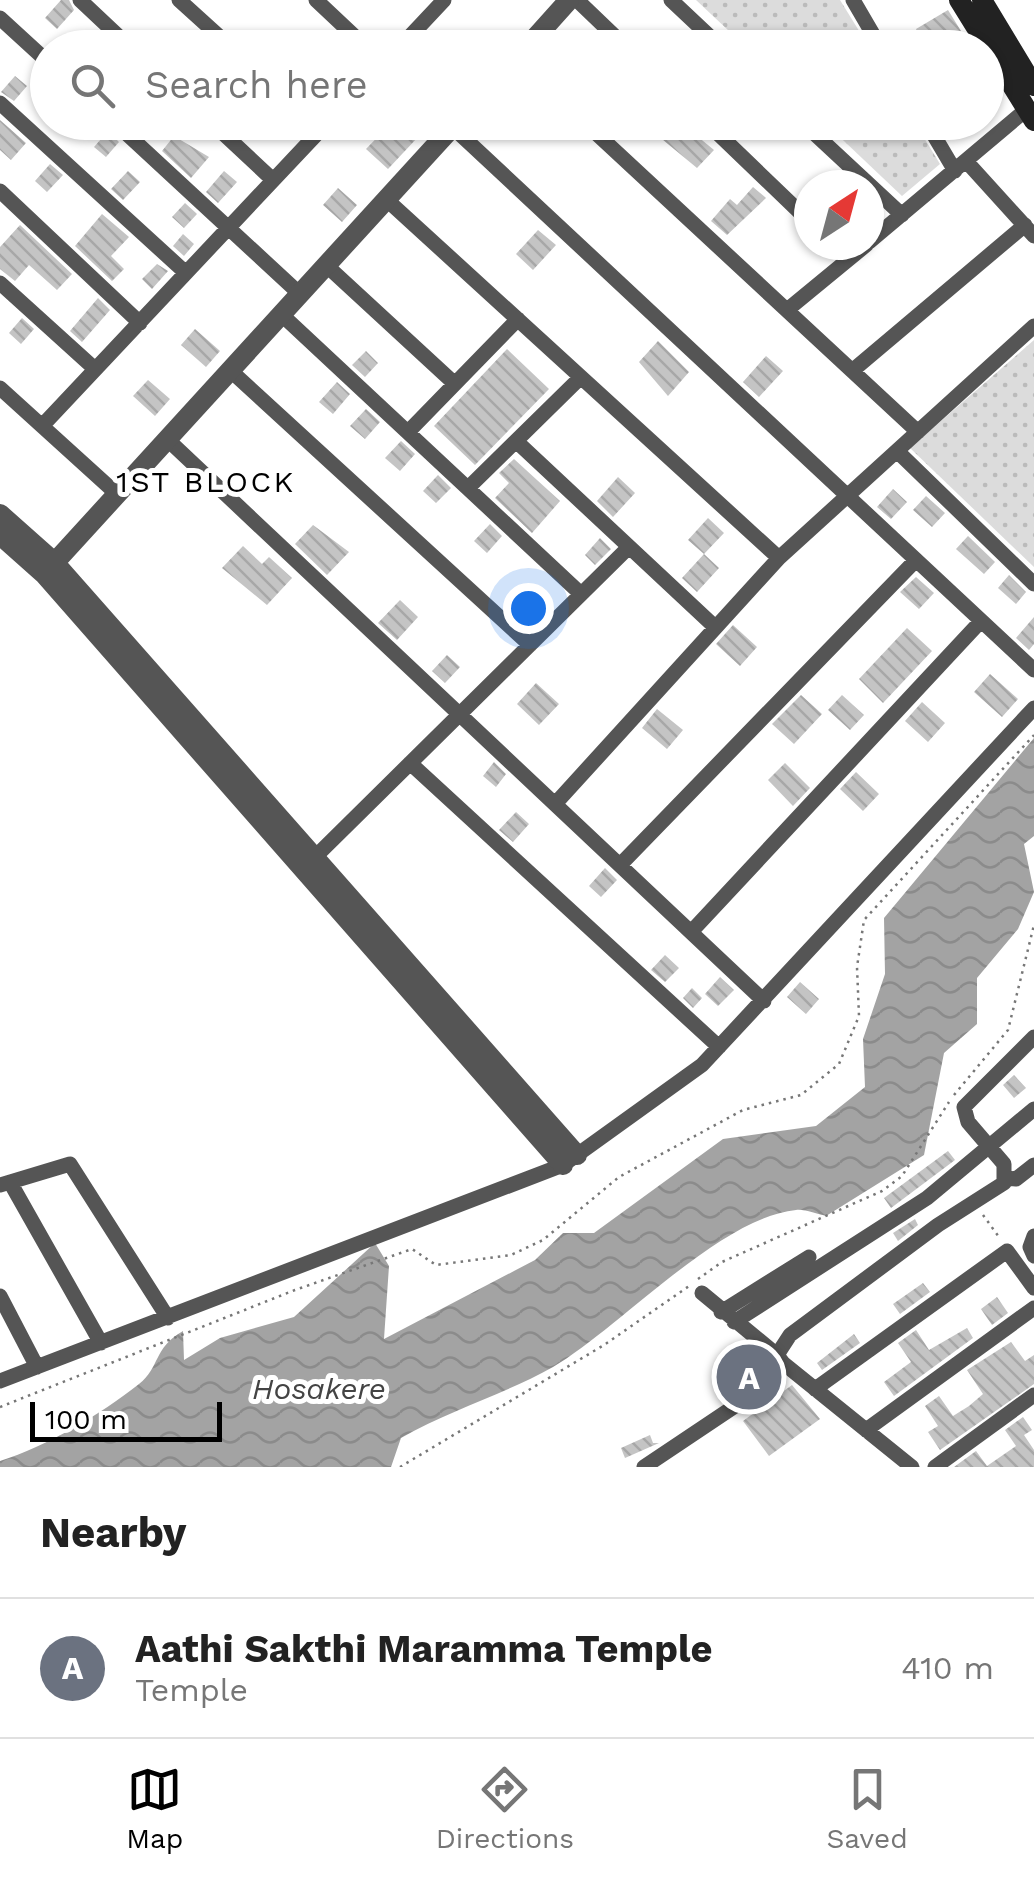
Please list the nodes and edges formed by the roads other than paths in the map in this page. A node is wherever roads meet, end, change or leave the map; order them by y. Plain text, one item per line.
1 (80, 0) edge
2 (180, 0) edge
3 (316, 0) edge
4 (569, 0) edge
5 (577, 0) edge
6 (670, 0) edge
7 (853, 0) edge
8 (959, 0) edge
9 (982, 0) edge
10 (441, 1) edge
11 (0, 18) edge
12 (112, 30) edge
13 (212, 30) edge
14 (348, 30) edge
15 (415, 30) edge
16 (542, 30) edge
17 (608, 30) edge
18 (702, 30) edge
19 (870, 30) edge
20 (978, 30) edge
21 (30, 46) edge
22 (1028, 59) edge
23 (1004, 73) edge
24 (1034, 86) edge
25 (0, 102) edge
26 (1030, 115) edge
27 (30, 130) edge
28 (1004, 134) edge
29 (41, 140) edge
30 (133, 140) edge
31 (231, 140) edge
32 (309, 140) edge
33 (438, 140) edge
34 (469, 140) edge
35 (603, 140) edge
36 (725, 140) edge
37 (821, 140) edge
38 (940, 140) edge
39 (996, 140) edge
40 (960, 166) junction
41 (274, 180) junction
42 (0, 190) edge
43 (387, 200) junction
44 (794, 206) edge
45 (902, 215) junction
46 (228, 228) junction
47 (884, 230) edge
48 (1029, 230) edge
49 (848, 260) edge
50 (327, 266) junction
51 (186, 274) junction
52 (0, 283) edge
53 (300, 295) junction
54 (787, 310) junction
55 (282, 315) junction
56 (518, 319) junction
57 (140, 322) junction
58 (1034, 326) edge
59 (95, 370) junction
60 (231, 371) junction
61 (852, 371) junction
62 (581, 377) junction
63 (455, 384) junction
64 (0, 388) edge
65 (42, 426) junction
66 (408, 432) junction
67 (918, 432) junction
68 (168, 440) junction
69 (516, 441) junction
70 (897, 451) junction
71 (468, 488) junction
72 (118, 495) junction
73 (848, 496) junction
74 (0, 514) edge
75 (0, 535) edge
76 (629, 547) junction
77 (780, 558) junction
78 (916, 560) junction
79 (49, 568) junction
80 (1034, 584) edge
81 (581, 594) junction
82 (981, 621) junction
83 (715, 627) junction
84 (530, 645) junction
85 (1034, 670) edge
86 (1034, 708) edge
87 (460, 714) junction
88 (410, 763) junction
89 (555, 804) junction
90 (309, 863) junction
91 (620, 866) junction
92 (691, 932) junction
93 (764, 1001) junction
94 (1034, 1037) edge
95 (719, 1047) junction
96 (1034, 1110) edge
97 (990, 1147) junction
98 (570, 1160) junction
99 (1034, 1165) edge
100 (1006, 1178) junction
101 (5, 1183) edge
102 (1034, 1236) edge
103 (1034, 1256) edge
104 (809, 1257) dead end
105 (1034, 1288) edge
106 (702, 1293) dead end
107 (0, 1296) edge
108 (1034, 1308) edge
109 (728, 1317) junction
110 (168, 1318) junction
111 (101, 1343) junction
112 (780, 1359) junction
113 (37, 1367) junction
114 (0, 1381) edge
115 (815, 1389) junction
116 (1034, 1395) edge
117 (866, 1430) junction
118 (644, 1467) edge
119 (912, 1467) edge
120 (935, 1467) edge

1 - 12 street
2 - 13 street
3 - 14 street
4 - 16 street
5 - 17 street
6 - 18 street
7 - 19 street
8 - 20 main road
9 - 22 main road
10 - 15 street
11 - 21 street
22 - 24 main road
23 - 26 main road
25 - 27 street
26 - 28 street
29 - 51 street
30 - 46 street
31 - 41 street
32 - 41 street
33 - 43 street
34 - 73 street
35 - 54 street
36 - 44 street
37 - 45 street
38 - 40 street
39 - 40 street
40 - 45 street
40 - 48 street
41 - 46 street
42 - 57 street
43 - 50 street
43 - 56 street
45 - 47 street
46 - 51 street
46 - 53 street
48 - 61 street
49 - 54 street
50 - 53 street
50 - 63 street
51 - 57 street
52 - 59 street
53 - 55 street
54 - 61 street
55 - 60 street
55 - 66 street
56 - 62 street
56 - 63 street
57 - 59 street
58 - 67 street
59 - 65 street
60 - 68 street
60 - 84 street
61 - 67 street
62 - 69 street
62 - 77 street
63 - 66 street
64 - 65 street
65 - 72 street
66 - 71 street
67 - 70 street
68 - 72 street
68 - 87 street
69 - 71 street
69 - 76 street
70 - 73 street
70 - 80 street
71 - 81 street
72 - 79 street
73 - 77 street
73 - 78 street
74 - 79 street
75 - 79 street
76 - 81 street
76 - 83 street
77 - 83 street
78 - 82 street
78 - 91 street
79 - 90 street
81 - 84 street
82 - 85 street
82 - 92 street
83 - 89 street
84 - 87 street
86 - 93 street
87 - 88 street
87 - 89 street
88 - 90 street
88 - 95 street
89 - 91 street
90 - 98 street
91 - 92 street
92 - 93 street
93 - 95 street
94 - 97 street
95 - 98 street
96 - 97 street
97 - 100 street
97 - 109 street
98 - 110 street
99 - 100 street
100 - 112 street
101 - 110 street
101 - 111 street
102 - 103 street
104 - 109 street
105 - 115 street
106 - 109 street
107 - 113 street
108 - 117 street
109 - 112 street
110 - 111 street
111 - 113 street
112 - 115 street
112 - 118 street
113 - 114 street
115 - 117 street
116 - 120 street
117 - 119 street

